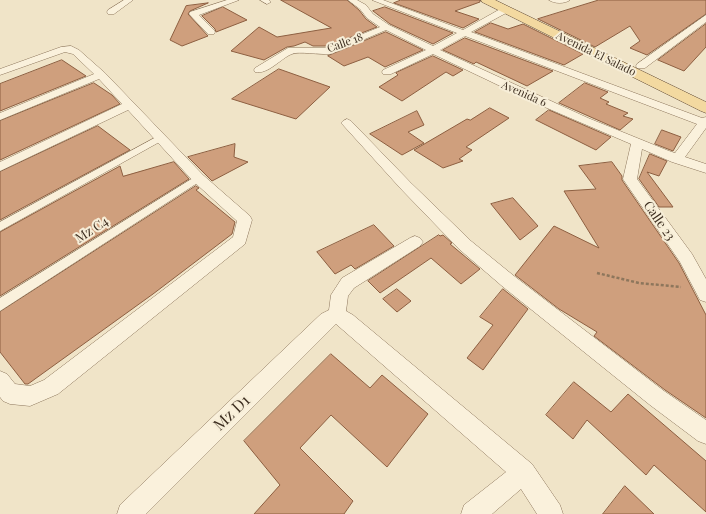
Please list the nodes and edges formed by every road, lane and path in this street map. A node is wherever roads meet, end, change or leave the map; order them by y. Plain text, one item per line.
1 (129, 0) edge
2 (235, 0) edge
3 (352, 0) edge
4 (377, 0) edge
5 (486, 0) edge
6 (553, 0) edge
7 (566, 0) edge
8 (503, 5) edge
9 (363, 7) junction
10 (111, 12) dead end
11 (706, 18) edge
12 (386, 27) junction
13 (212, 32) dead end
14 (463, 33) junction
15 (433, 50) junction
16 (76, 52) junction
17 (641, 66) junction
18 (259, 70) dead end
19 (0, 72) edge
20 (387, 72) dead end
21 (101, 75) junction
22 (0, 80) edge
23 (706, 97) edge
24 (129, 105) junction
25 (706, 108) edge
26 (0, 118) edge
27 (705, 121) edge
28 (347, 123) dead end
29 (160, 138) junction
30 (637, 143) junction
31 (677, 159) junction
32 (0, 167) edge
33 (706, 169) edge
34 (198, 178) junction
35 (0, 227) edge
36 (415, 242) dead end
37 (597, 273) dead end
38 (704, 291) edge
39 (0, 305) edge
40 (338, 315) junction
41 (0, 381) edge
42 (706, 433) edge
43 (524, 472) junction
44 (129, 514) edge
45 (473, 514) edge
46 (552, 514) edge

1 - 10 street
2 - 13 street
3 - 9 street, Avenida 6
4 - 9 street
4 - 14 street
5 - 8 main road, Avenida El Salado
6 - 7 street
8 - 14 street
8 - 17 main road, Avenida El Salado
8 - 25 main road, Avenida El Salado
9 - 12 street, Avenida 6
11 - 17 street
12 - 15 street, Avenida 6
12 - 18 street, Calle 18
14 - 15 street
14 - 27 street
15 - 20 street
15 - 30 street, Avenida 6
16 - 19 street
16 - 21 street
16 - 22 street
17 - 23 main road, Avenida El Salado
21 - 24 street
21 - 26 street
24 - 29 street
24 - 32 street
27 - 31 street
28 - 42 street
29 - 34 street
29 - 35 street
30 - 31 street, Avenida 6
30 - 38 street, Calle 23
31 - 33 street, Avenida 6
34 - 39 street, Mz C4
34 - 41 street
36 - 40 street
37 - 38 path
40 - 43 street
40 - 44 street, Mz D1
43 - 45 street
43 - 46 street

